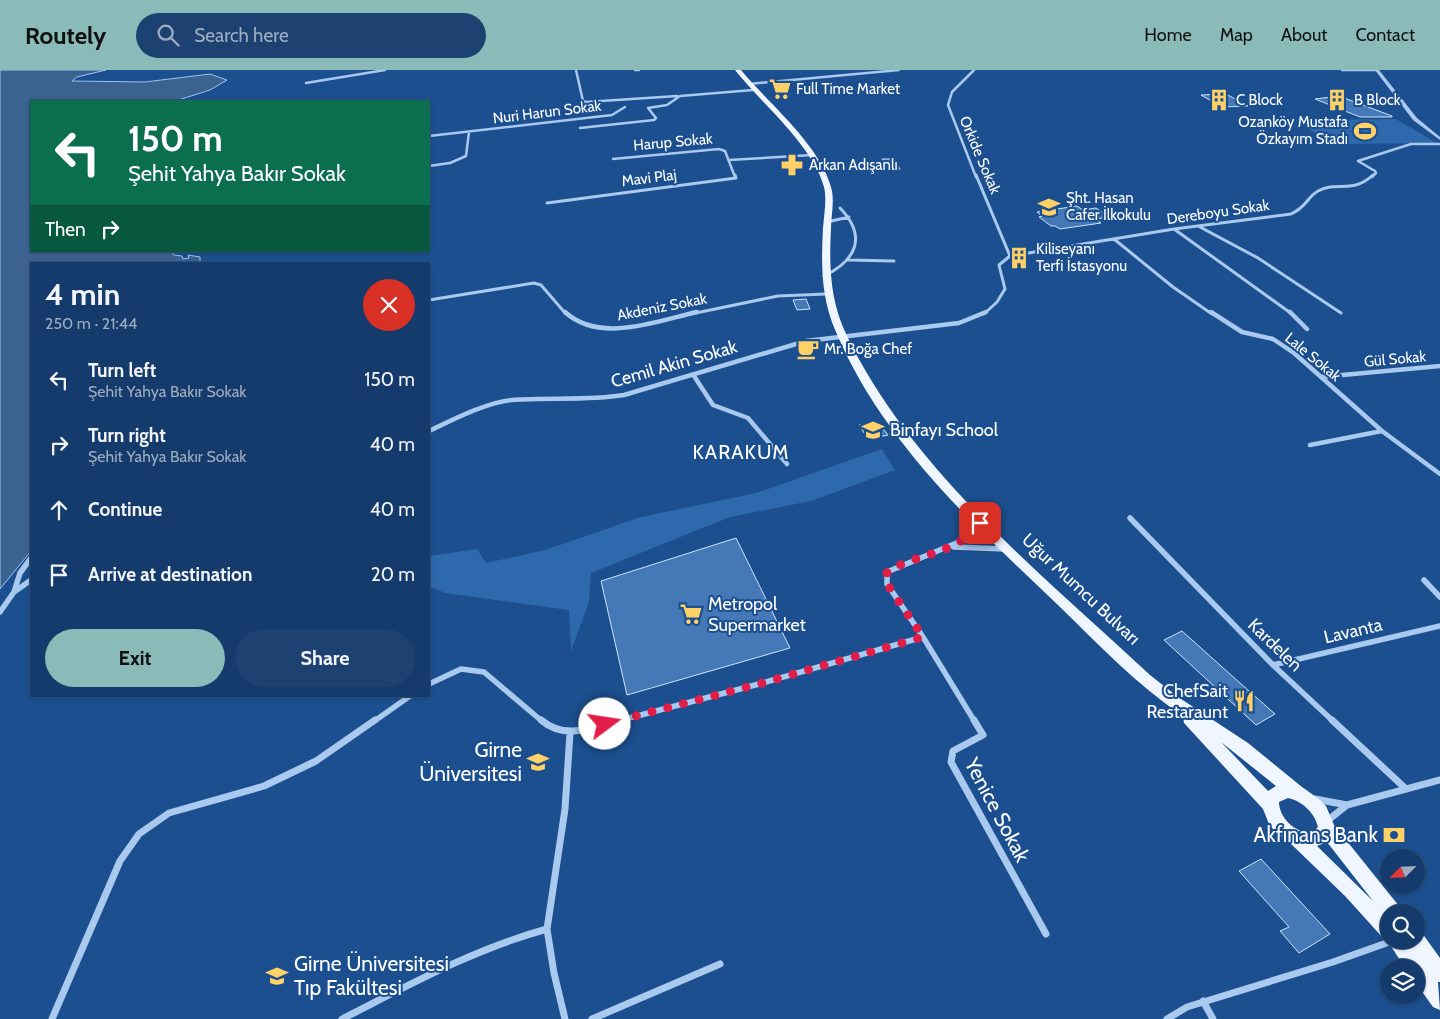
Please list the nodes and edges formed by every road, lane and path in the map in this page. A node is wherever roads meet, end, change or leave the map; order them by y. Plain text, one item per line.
1 (385, 70) edge
2 (576, 70) edge
3 (635, 70) edge
4 (639, 70) edge
5 (738, 70) edge
6 (899, 70) edge
7 (974, 70) edge
8 (1342, 70) edge
9 (1377, 70) edge
10 (306, 83) dead end
11 (751, 87) junction
12 (686, 95) junction
13 (625, 107) dead end
14 (580, 128) dead end
15 (1426, 130) junction
16 (469, 132) junction
17 (1440, 134) edge
18 (430, 136) edge
19 (1440, 139) edge
20 (1440, 144) edge
21 (812, 155) junction
22 (613, 158) dead end
23 (729, 160) junction
24 (430, 166) edge
25 (546, 203) dead end
26 (840, 208) dead end
27 (849, 217) junction
28 (827, 222) junction
29 (1200, 226) junction
30 (1174, 229) junction
31 (1114, 239) junction
32 (1010, 256) junction
33 (848, 260) junction
34 (894, 261) dead end
35 (824, 276) junction
36 (826, 294) junction
37 (430, 300) edge
38 (1341, 313) dead end
39 (1306, 329) dead end
40 (841, 336) junction
41 (1440, 366) edge
42 (694, 376) junction
43 (1321, 377) junction
44 (430, 431) edge
45 (1382, 431) junction
46 (1310, 445) dead end
47 (787, 464) dead end
48 (1440, 474) edge
49 (1130, 518) dead end
50 (980, 523) junction
51 (954, 546) junction
52 (1008, 550) junction
53 (30, 559) edge
54 (1424, 580) dead end
55 (30, 581) edge
56 (14, 592) junction
57 (1440, 597) edge
58 (0, 612) edge
59 (1440, 626) edge
60 (923, 637) junction
61 (1273, 665) junction
62 (430, 683) edge
63 (409, 697) edge
64 (1173, 701) junction
65 (570, 733) junction
66 (1440, 780) edge
67 (1405, 788) junction
68 (1302, 796) junction
69 (1269, 804) junction
70 (1347, 805) junction
71 (1327, 825) junction
72 (1296, 837) junction
73 (1387, 904) edge
74 (1380, 922) edge
75 (547, 930) junction
76 (1046, 934) dead end
77 (1380, 946) edge
78 (1412, 949) edge
79 (1412, 949) edge
80 (720, 964) dead end
81 (1440, 972) edge
82 (1440, 1000) edge
83 (1203, 1001) junction
84 (52, 1019) edge
85 (342, 1019) edge
86 (565, 1019) edge
87 (592, 1019) edge
88 (1167, 1019) edge
89 (1213, 1019) edge

1 - 10 street
2 - 12 street
3 - 4 street
5 - 11 main road, Uğur Mumcu Bulvarı
6 - 11 street, Nuri Harun Sokak
7 - 32 street, Orkide Sokak
8 - 9 street
9 - 15 street
11 - 12 street, Nuri Harun Sokak
11 - 21 main road, Uğur Mumcu Bulvarı
12 - 14 street, Nuri Harun Sokak
13 - 16 street, Nuri Harun Sokak
15 - 17 street
15 - 19 street
16 - 18 street, Nuri Harun Sokak
16 - 24 street, Nuri Harun Sokak
20 - 29 street, Dereboyu Sokak
21 - 23 street
21 - 28 main road, Uğur Mumcu Bulvarı
22 - 23 street, Harup Sokak
23 - 25 street, Mavi Plaj
26 - 27 street
27 - 28 street
27 - 33 street
28 - 35 main road, Uğur Mumcu Bulvarı
29 - 30 street, Dereboyu Sokak
29 - 38 street
30 - 31 street, Dereboyu Sokak
30 - 39 street
31 - 32 street, Dereboyu Sokak
31 - 43 street, Lale Sokak
32 - 40 street
33 - 34 street
33 - 35 street
35 - 36 main road, Uğur Mumcu Bulvarı
36 - 37 street, Akdeniz Sokak
36 - 40 main road, Uğur Mumcu Bulvarı
40 - 42 street, Cemil Akin Sokak
40 - 50 main road, Uğur Mumcu Bulvarı
41 - 43 street, Gül Sokak
42 - 44 street, Cemil Akin Sokak
42 - 47 street
43 - 45 street, Lale Sokak
45 - 46 street
45 - 48 street, Lale Sokak
49 - 61 street, Kardelen
50 - 51 street
50 - 52 main road, Uğur Mumcu Bulvarı
51 - 52 street
51 - 60 street
52 - 64 main road, Uğur Mumcu Bulvarı
53 - 56 street
54 - 57 street
55 - 56 street
56 - 58 street
59 - 61 street, Lavanta
60 - 65 street
60 - 76 street, Yenice Sokak
61 - 67 street, Kardelen
62 - 65 street
63 - 84 street
64 - 68 main road
64 - 69 main road
65 - 75 street
66 - 67 street
67 - 70 street
68 - 69 main road
68 - 70 street
68 - 71 main road
69 - 72 main road
70 - 71 street
71 - 72 main road
71 - 73 main road
72 - 74 main road
75 - 85 street
75 - 86 street
77 - 83 street
78 - 81 main road
79 - 82 main road
80 - 87 street
83 - 88 street
83 - 89 street

